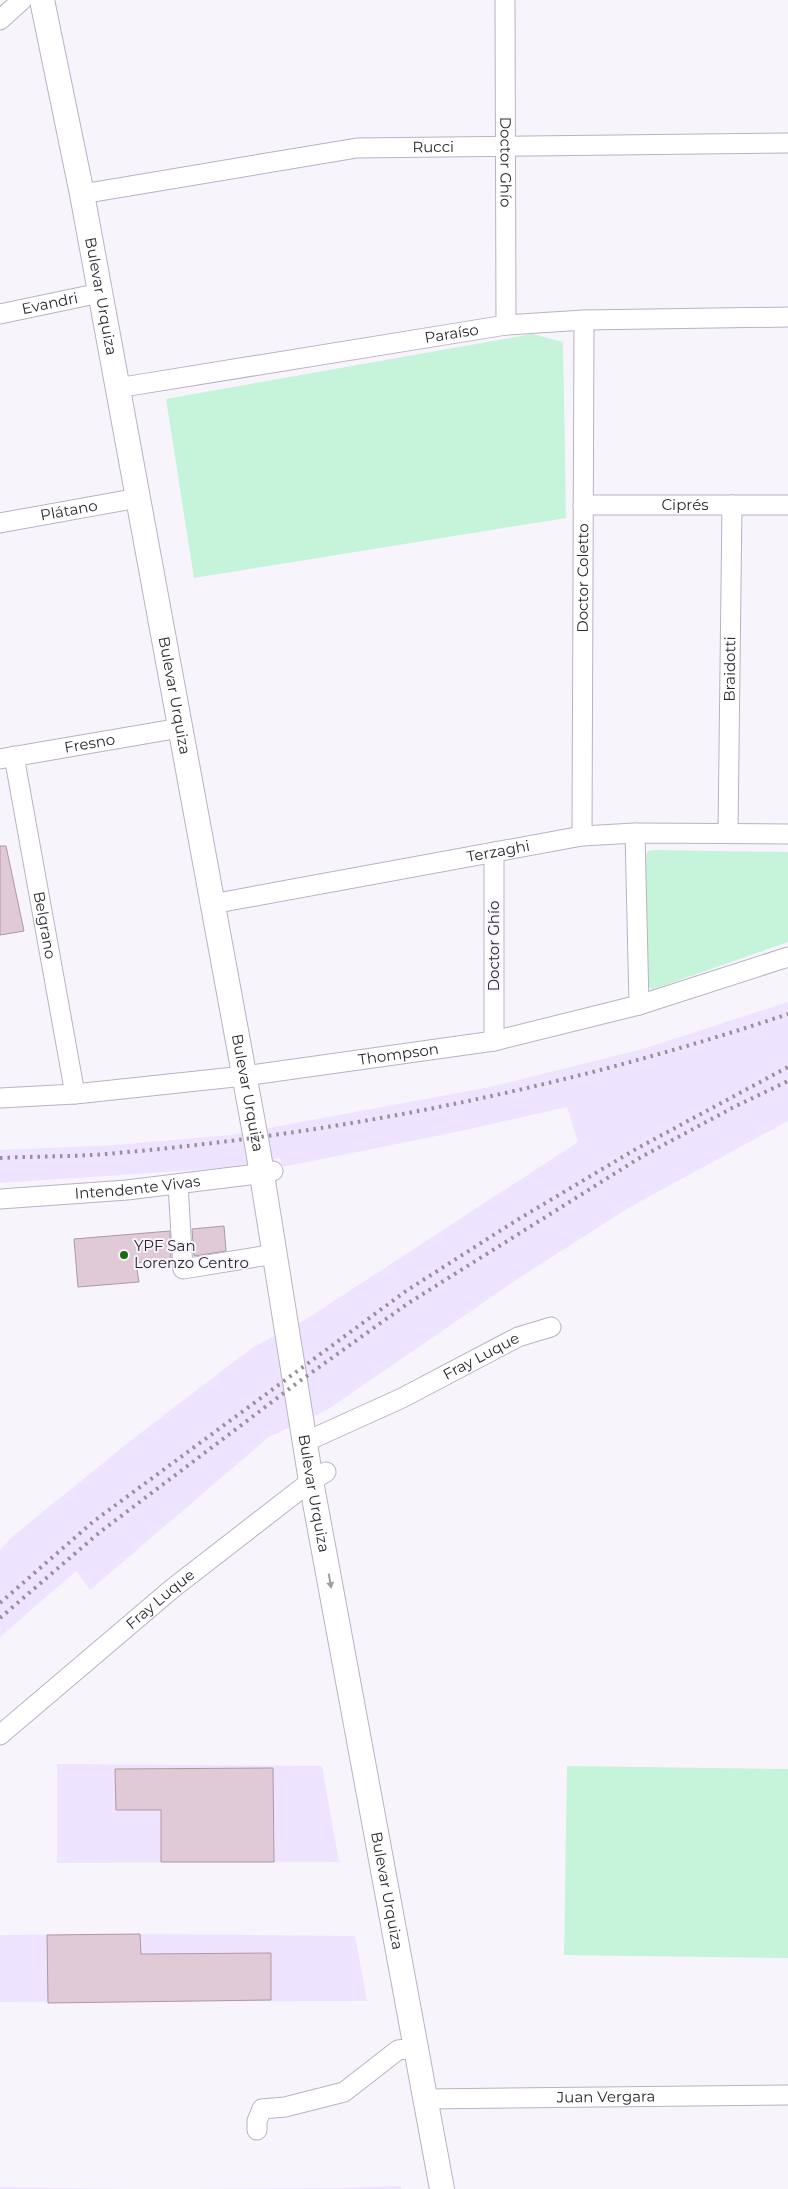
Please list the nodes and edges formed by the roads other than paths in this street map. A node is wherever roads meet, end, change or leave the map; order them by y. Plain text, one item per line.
1 (22, 0) edge
2 (42, 0) edge
3 (58, 0) edge
4 (505, 0) edge
5 (0, 20) edge
6 (788, 143) edge
7 (505, 146) junction
8 (87, 193) junction
9 (100, 294) junction
10 (0, 314) edge
11 (788, 317) edge
12 (584, 320) junction
13 (506, 325) junction
14 (123, 387) junction
15 (138, 498) junction
16 (583, 505) junction
17 (732, 505) junction
18 (788, 505) edge
19 (0, 523) edge
20 (180, 728) junction
21 (7, 758) edge
22 (635, 833) junction
23 (728, 833) junction
24 (788, 834) edge
25 (582, 836) junction
26 (494, 852) junction
27 (218, 903) junction
28 (788, 957) edge
29 (639, 1005) junction
30 (494, 1041) junction
31 (250, 1075) junction
32 (75, 1094) junction
33 (0, 1098) edge
34 (267, 1172) junction
35 (178, 1184) junction
36 (0, 1199) edge
37 (275, 1254) junction
38 (551, 1327) dead end
39 (312, 1438) junction
40 (319, 1476) junction
41 (0, 1735) edge
42 (416, 2048) junction
43 (788, 2095) edge
44 (433, 2099) junction
45 (258, 2130) dead end
46 (442, 2189) edge
47 (456, 2189) edge

1 - 5 street
2 - 8 main road, Bulevar Urquiza
3 - 8 main road, Bulevar Urquiza
4 - 7 street, Doctor Ghío
6 - 7 street, Rucci
7 - 8 street, Rucci
7 - 13 street, Doctor Ghío
8 - 9 main road, Bulevar Urquiza
8 - 14 main road, Bulevar Urquiza
9 - 10 street, Evandri
9 - 14 main road, Bulevar Urquiza
11 - 12 street, Paraíso
12 - 13 street, Paraíso
12 - 16 street, Doctor Coletto
13 - 14 street, Paraíso
14 - 15 main road, Bulevar Urquiza
14 - 27 main road, Bulevar Urquiza
15 - 19 street, Plátano
15 - 20 main road, Bulevar Urquiza
16 - 17 street, Ciprés
16 - 25 street, Doctor Coletto
17 - 18 street, Ciprés
17 - 23 street, Braidotti
20 - 21 street, Fresno
20 - 27 main road, Bulevar Urquiza
21 - 32 street, Belgrano
22 - 23 street, Terzaghi
22 - 25 street, Terzaghi
22 - 29 street
23 - 24 street, Terzaghi
25 - 26 street, Terzaghi
26 - 27 street, Terzaghi
26 - 30 street, Doctor Ghío
27 - 31 main road, Bulevar Urquiza
28 - 29 street, Thompson
29 - 30 street, Thompson
30 - 31 street, Thompson
31 - 32 street, Thompson
31 - 34 main road, Bulevar Urquiza
32 - 33 street, Thompson
34 - 35 street, Intendente Vivas
34 - 37 main road, Bulevar Urquiza
34 - 39 main road, Bulevar Urquiza
35 - 36 street, Intendente Vivas
35 - 37 street
37 - 39 main road, Bulevar Urquiza
38 - 39 street, Fray Luque
39 - 40 main road, Bulevar Urquiza
40 - 41 street, Fray Luque
40 -> 42 main road, Bulevar Urquiza
40 - 44 main road, Bulevar Urquiza
42 - 44 main road, Bulevar Urquiza
42 - 45 street
43 - 44 street, Juan Vergara
44 - 46 main road, Bulevar Urquiza
44 - 47 main road, Bulevar Urquiza

